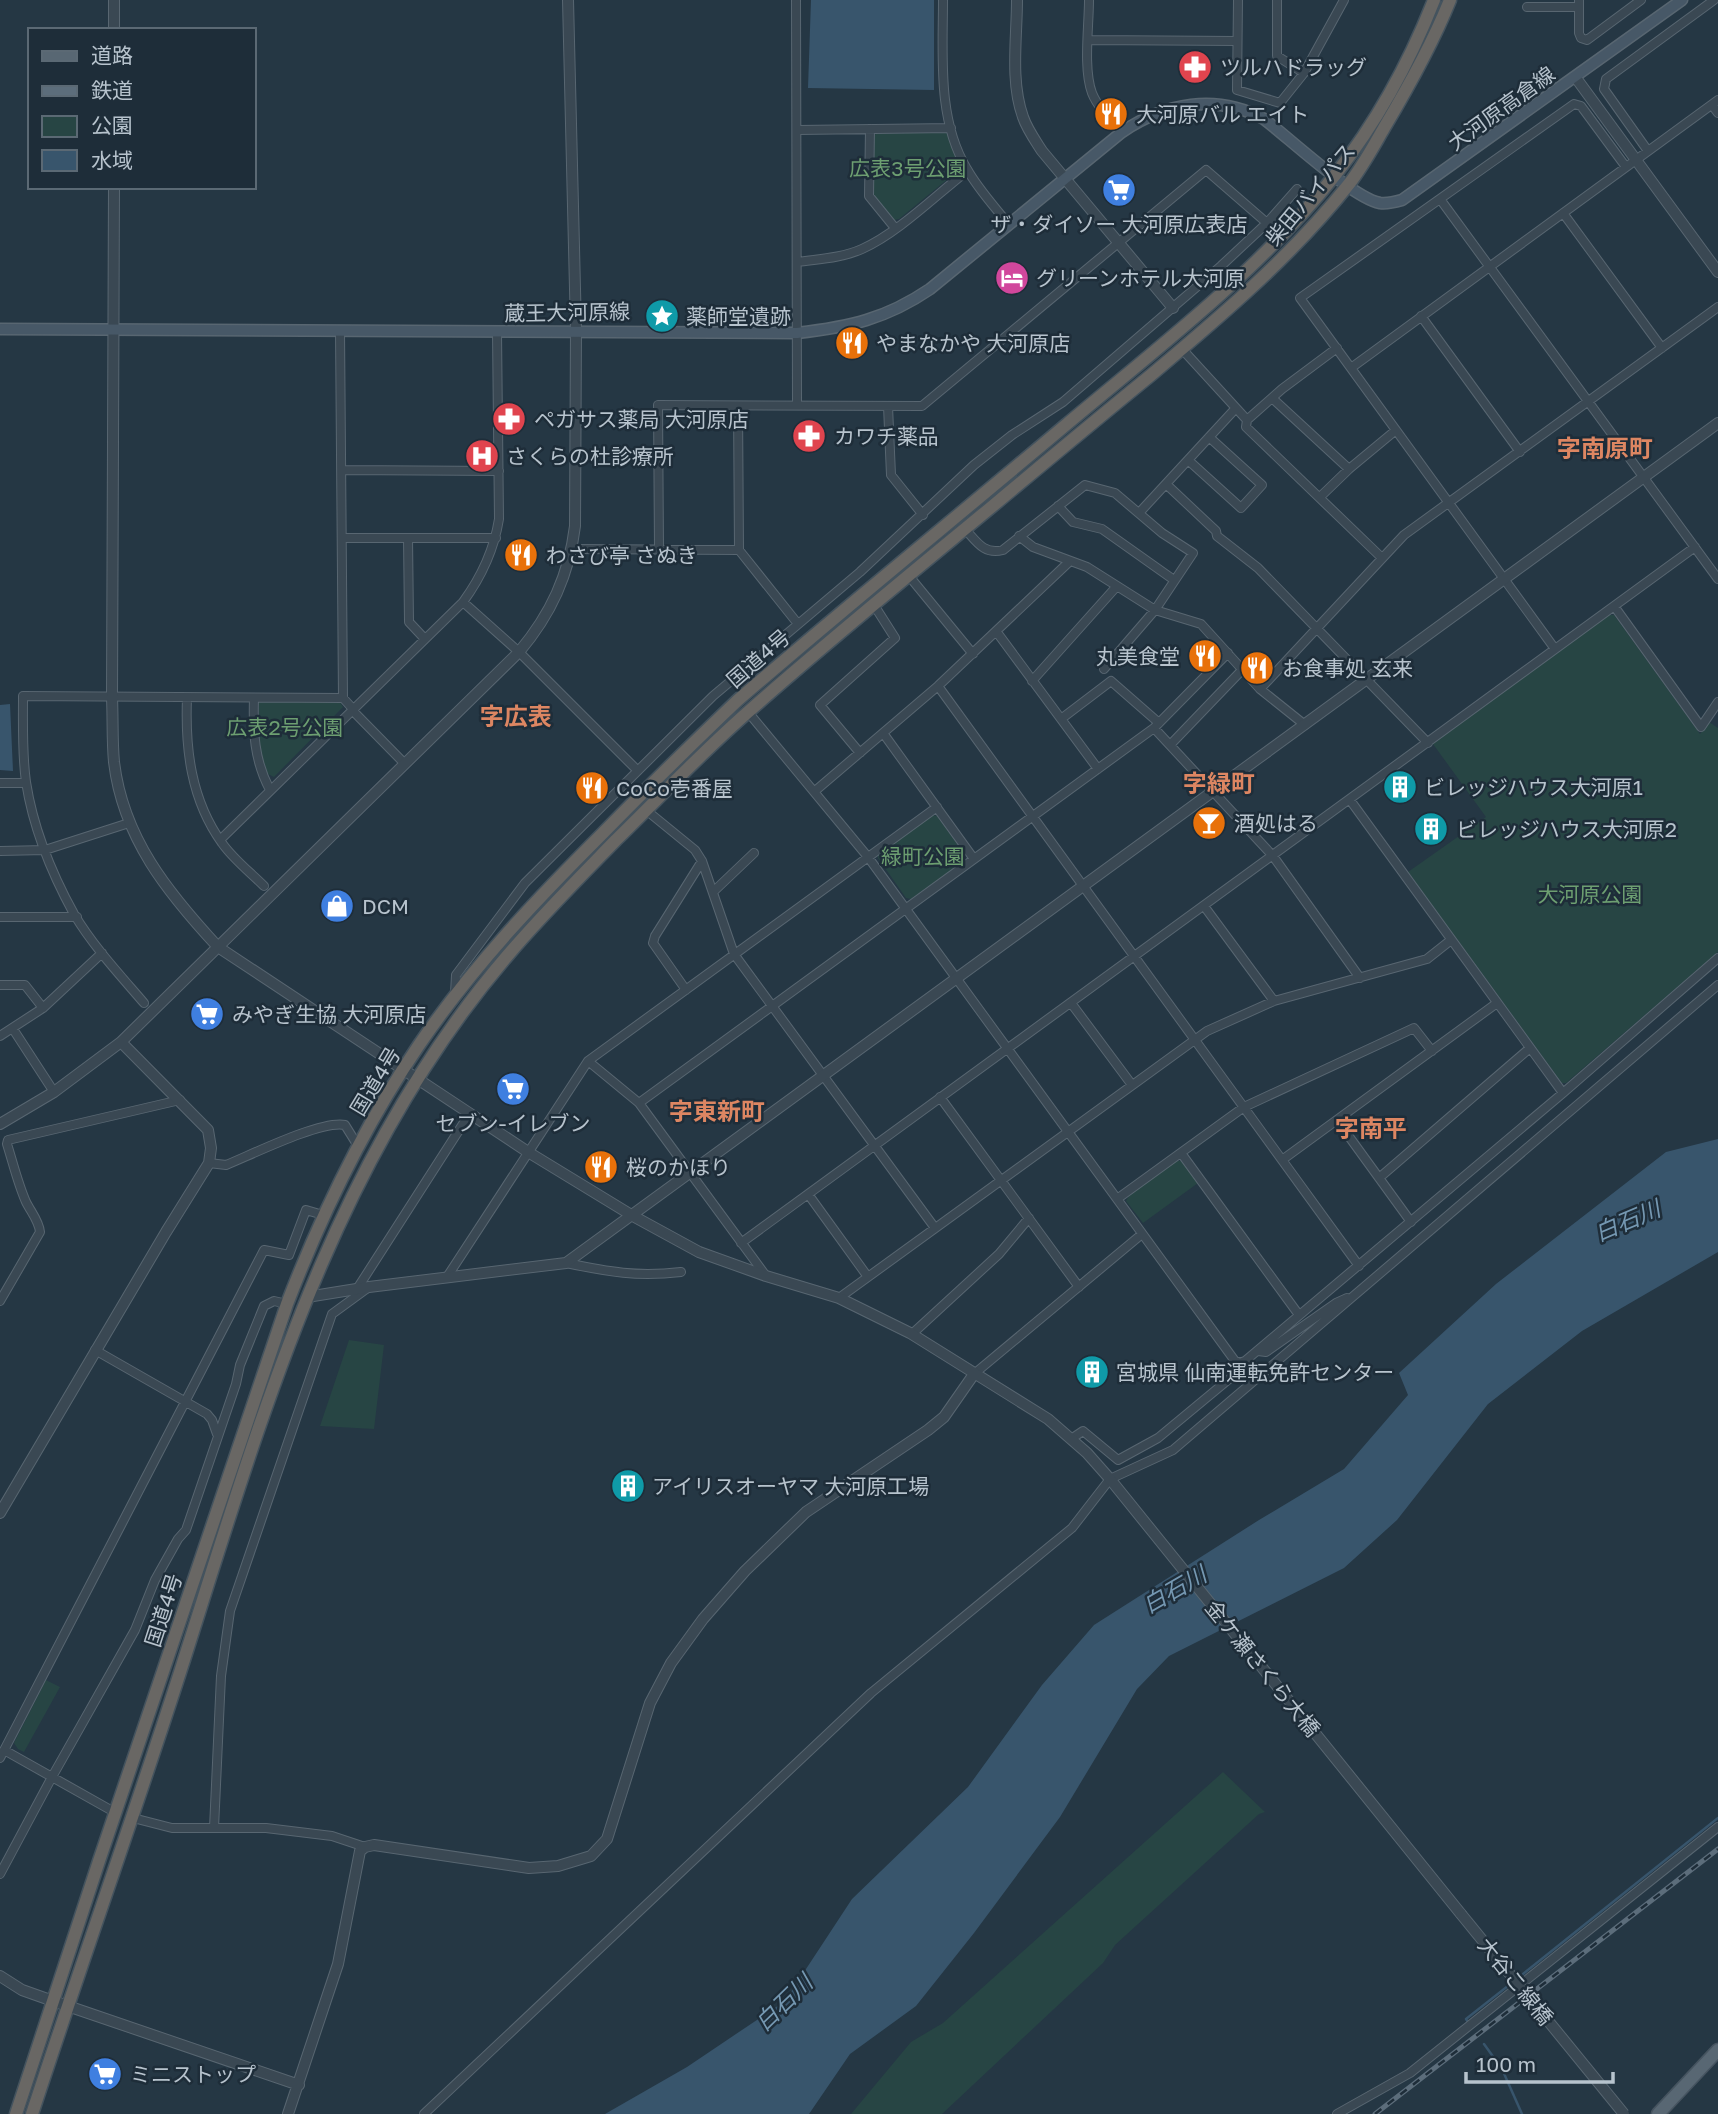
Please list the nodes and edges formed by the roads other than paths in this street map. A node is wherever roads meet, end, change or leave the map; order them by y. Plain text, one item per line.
1 (114, 0) edge
2 (569, 0) edge
3 (796, 0) edge
4 (943, 0) edge
5 (1017, 0) edge
6 (1089, 0) edge
7 (1238, 0) edge
8 (1277, 0) edge
9 (1344, 0) edge
10 (1434, 0) edge
11 (1450, 0) edge
12 (1641, 0) edge
13 (1682, 0) edge
14 (1714, 0) edge
15 (1579, 3) edge
16 (1527, 7) dead end
17 (114, 28) edge
18 (1089, 40) junction
19 (1237, 41) junction
20 (1304, 73) junction
21 (1576, 78) junction
22 (1715, 102) edge
23 (1718, 113) edge
24 (951, 128) junction
25 (870, 129) junction
26 (797, 130) junction
27 (1122, 132) junction
28 (1648, 151) junction
29 (1636, 160) junction
30 (1626, 167) junction
31 (967, 170) junction
32 (1335, 176) junction
33 (1066, 179) junction
34 (1348, 186) junction
35 (114, 189) edge
36 (1297, 189) dead end
37 (1440, 199) junction
38 (1563, 213) junction
39 (1267, 223) junction
40 (1009, 225) junction
41 (895, 228) junction
42 (1119, 243) junction
43 (798, 262) junction
44 (1490, 266) junction
45 (1718, 272) edge
46 (1718, 307) edge
47 (1172, 308) junction
48 (1421, 316) junction
49 (0, 329) edge
50 (576, 330) junction
51 (113, 331) junction
52 (340, 331) junction
53 (498, 332) junction
54 (797, 333) junction
55 (1172, 334) joint
56 (1337, 348) junction
57 (1662, 348) junction
58 (1182, 349) junction
59 (1351, 368) junction
60 (1272, 398) junction
61 (1589, 402) junction
62 (797, 405) junction
63 (738, 406) junction
64 (888, 406) junction
65 (1236, 408) junction
66 (1247, 420) junction
67 (1718, 423) edge
68 (1396, 429) junction
69 (1209, 437) junction
70 (1520, 452) junction
71 (1188, 460) junction
72 (1349, 468) junction
73 (342, 470) junction
74 (499, 471) junction
75 (1644, 477) junction
76 (1166, 484) junction
77 (1320, 497) junction
78 (1450, 503) junction
79 (1058, 506) junction
80 (1139, 513) junction
81 (923, 514) junction
82 (965, 529) junction
83 (1019, 536) junction
84 (342, 538) junction
85 (408, 538) junction
86 (496, 538) junction
87 (1695, 547) junction
88 (572, 549) junction
89 (659, 549) junction
90 (739, 550) junction
91 (1382, 558) junction
92 (1070, 561) junction
93 (909, 576) junction
94 (1505, 579) junction
95 (1718, 579) edge
96 (1174, 580) junction
97 (1117, 586) junction
98 (463, 602) junction
99 (874, 605) junction
100 (1614, 606) junction
101 (1155, 610) junction
102 (797, 624) junction
103 (1317, 629) junction
104 (996, 631) junction
105 (424, 638) junction
106 (1555, 649) junction
107 (519, 652) junction
108 (1228, 653) junction
109 (973, 654) junction
110 (1104, 669) dead end
111 (1243, 669) junction
112 (1367, 680) junction
113 (1032, 681) junction
114 (938, 686) junction
115 (1260, 689) junction
116 (112, 698) junction
117 (187, 698) junction
118 (254, 698) junction
119 (342, 698) junction
120 (1718, 702) edge
121 (353, 710) junction
122 (748, 712) junction
123 (1061, 719) junction
124 (1305, 725) junction
125 (1156, 726) junction
126 (883, 733) junction
127 (1428, 743) junction
128 (1170, 745) junction
129 (860, 753) junction
130 (405, 764) junction
131 (1098, 769) junction
132 (637, 770) junction
133 (0, 783) edge
134 (26, 783) junction
135 (270, 790) junction
136 (815, 791) junction
137 (1213, 792) junction
138 (1350, 800) junction
139 (937, 807) junction
140 (646, 810) junction
141 (1032, 817) junction
142 (129, 823) junction
143 (220, 840) junction
144 (0, 850) edge
145 (45, 850) junction
146 (754, 853) dead end
147 (1273, 856) junction
148 (868, 857) junction
149 (974, 859) junction
150 (702, 861) junction
151 (264, 886) dead end
152 (1083, 887) junction
153 (713, 891) junction
154 (1204, 906) junction
155 (906, 909) junction
156 (0, 917) edge
157 (77, 917) junction
158 (1451, 940) junction
159 (218, 947) junction
160 (102, 953) junction
161 (734, 954) junction
162 (1135, 957) junction
163 (1718, 958) edge
164 (1360, 978) junction
165 (957, 979) junction
166 (0, 985) edge
167 (1718, 985) edge
168 (685, 990) junction
169 (455, 996) junction
170 (1274, 1001) junction
171 (144, 1003) dead end
172 (1071, 1003) junction
173 (1497, 1003) junction
174 (43, 1007) junction
175 (772, 1007) junction
176 (13, 1029) junction
177 (0, 1036) edge
178 (1195, 1039) junction
179 (121, 1042) junction
180 (1530, 1048) junction
181 (1007, 1049) junction
182 (1432, 1051) junction
183 (588, 1061) junction
184 (403, 1070) junction
185 (823, 1077) junction
186 (417, 1078) junction
187 (1132, 1085) junction
188 (54, 1092) junction
189 (1563, 1093) junction
190 (940, 1097) junction
191 (180, 1100) junction
192 (639, 1104) junction
193 (1244, 1107) junction
194 (470, 1113) junction
195 (1336, 1120) junction
196 (0, 1124) edge
197 (1068, 1132) junction
198 (3, 1144) edge
199 (874, 1145) junction
200 (358, 1146) junction
201 (528, 1152) junction
202 (1181, 1153) junction
203 (1282, 1160) junction
204 (209, 1163) junction
205 (691, 1174) junction
206 (1378, 1178) junction
207 (1001, 1180) junction
208 (808, 1194) junction
209 (1117, 1199) junction
210 (323, 1215) junction
211 (633, 1216) junction
212 (1029, 1218) junction
213 (1411, 1222) junction
214 (935, 1228) junction
215 (1142, 1234) junction
216 (741, 1242) junction
217 (566, 1263) junction
218 (1359, 1266) junction
219 (681, 1272) dead end
220 (766, 1276) junction
221 (447, 1277) junction
222 (868, 1277) junction
223 (369, 1287) junction
224 (1079, 1287) junction
225 (357, 1289) junction
226 (1356, 1294) junction
227 (307, 1297) junction
228 (839, 1298) junction
229 (0, 1301) edge
230 (287, 1304) junction
231 (1300, 1315) junction
232 (912, 1334) junction
233 (96, 1350) junction
234 (1258, 1350) junction
235 (1240, 1363) junction
236 (974, 1374) junction
237 (184, 1403) junction
238 (217, 1434) junction
239 (1071, 1439) junction
240 (1110, 1479) junction
241 (0, 1513) edge
242 (2, 1754) edge
243 (52, 1777) junction
244 (116, 1814) junction
245 (133, 1818) junction
246 (1718, 1826) edge
247 (214, 1828) junction
248 (365, 1847) junction
249 (0, 1874) edge
250 (1461, 1914) joint
251 (0, 1976) edge
252 (53, 2001) junction
253 (69, 2005) junction
254 (1718, 2050) edge
255 (299, 2085) junction
256 (16, 2114) edge
257 (32, 2114) edge
258 (288, 2114) edge
259 (424, 2114) edge
260 (1337, 2114) edge
261 (1624, 2114) edge
262 (1658, 2114) edge

1 - 17 street
2 - 50 street
3 - 26 street
4 - 24 street
5 - 33 street
6 - 18 street
7 - 19 street
8 - 20 street
9 - 20 street
10 - 32 highway, 柴田バイパス
11 - 34 highway, 柴田バイパス
12 - 15 street
13 - 21 main road, 大河原高倉線
14 - 28 street
15 - 16 street
18 - 19 street
18 - 27 street
19 - 20 street
21 - 29 street
21 - 34 main road, 大河原高倉線
22 - 23 street
22 - 28 street
24 - 25 street
24 - 31 street
25 - 26 street
25 - 41 street
26 - 43 street
27 - 32 main road, 蔵王大河原線
27 - 33 main road, 蔵王大河原線
28 - 29 street
29 - 30 street
29 - 45 street
30 - 37 street
30 - 38 street
31 - 40 street
31 - 41 street
32 - 34 main road, 大河原高倉線
32 - 55 highway, 柴田バイパス
33 - 40 main road, 蔵王大河原線
33 - 42 street
34 - 58 highway, 柴田バイパス
35 - 51 street, 金ケ瀬さくら大橋
36 - 39 street
37 - 44 street
37 - 56 street
38 - 44 street
38 - 57 street
39 - 42 street
39 - 47 street
40 - 54 main road, 蔵王大河原線
41 - 43 street
42 - 47 street
42 - 64 street
43 - 54 street
44 - 48 street
44 - 61 street
46 - 57 street
47 - 81 street
48 - 59 street
48 - 70 street
49 - 51 main road, 蔵王大河原線
50 - 53 main road, 蔵王大河原線
50 - 54 main road, 蔵王大河原線
50 - 88 street
51 - 52 main road, 蔵王大河原線
51 - 116 street, 金ケ瀬さくら大橋
52 - 53 main road, 蔵王大河原線
52 - 73 street
53 - 74 street
54 - 62 street
55 - 169 highway, 国道4号
56 - 59 street
56 - 60 street
57 - 61 street
58 - 65 street
58 - 82 highway, 国道4号
59 - 68 street
60 - 66 street
60 - 72 street
61 - 70 street
61 - 75 street
62 - 63 street
62 - 64 street
63 - 89 street
63 - 90 street
64 - 81 street
65 - 66 street
65 - 69 street
66 - 77 street
67 - 75 street
68 - 72 street
68 - 78 street
69 - 71 street
69 - 71 street
70 - 78 street
71 - 76 street
72 - 77 street
73 - 74 street
73 - 84 street
74 - 86 street
75 - 87 street
75 - 94 street
76 - 80 street
76 - 103 street
77 - 91 street
78 - 91 street
78 - 94 street
79 - 80 street
79 - 83 street
79 - 96 street
80 - 96 street
81 - 102 street
82 - 83 street
82 - 93 highway, 国道4号
83 - 92 street
84 - 85 street
84 - 119 street
85 - 86 street
85 - 105 street
86 - 98 street
87 - 95 street
87 - 100 street
88 - 89 street
88 - 107 street
89 - 90 street
90 - 102 street
91 - 103 street
92 - 97 street
92 - 104 street
93 - 99 highway, 国道4号
93 - 109 street
94 - 106 street
94 - 112 street
96 - 101 street
97 - 101 street
97 - 113 street
98 - 105 street
98 - 107 street
99 - 122 highway, 国道4号
99 - 129 street
100 - 106 street
100 - 120 street
101 - 108 street
101 - 110 street
102 - 132 street
103 - 112 street
103 - 115 street
104 - 109 street
104 - 113 street
105 - 121 street
106 - 127 street
107 - 130 street
107 - 132 street
108 - 111 street
108 - 125 street
109 - 114 street
111 - 115 street
111 - 128 street
112 - 124 street
112 - 127 street
113 - 123 street
114 - 126 street
114 - 141 street
115 - 124 street
116 - 117 street
116 - 134 street
116 - 142 street, 金ケ瀬さくら大橋
117 - 118 street
117 - 143 street
118 - 119 street
118 - 135 street
119 - 121 street
121 - 130 street
121 - 135 street
122 - 136 street
122 - 140 highway, 国道4号
123 - 125 street
123 - 131 street
124 - 137 street
125 - 128 street
125 - 131 street
126 - 129 street
126 - 139 street
127 - 138 street
128 - 137 street
129 - 136 street
130 - 159 street
131 - 141 street
132 - 169 street
133 - 134 street
134 - 145 street
135 - 143 street
136 - 148 street
137 - 147 street
137 - 152 street
138 - 147 street
138 - 158 street
139 - 148 street
139 - 149 street
140 - 150 street
140 - 186 highway, 国道4号
141 - 149 street
141 - 152 street
142 - 145 street
142 - 159 street, 金ケ瀬さくら大橋
143 - 151 street
144 - 145 street
145 - 157 street
146 - 153 street
147 - 154 street
147 - 164 street
148 - 155 street
148 - 161 street
149 - 155 street
150 - 153 street
150 - 168 street
152 - 162 street
152 - 165 street
153 - 161 street
154 - 162 street
154 - 170 street
155 - 165 street
155 - 175 street
156 - 157 street
157 - 160 street
158 - 164 street
158 - 173 street
159 - 179 street
159 - 184 street, 金ケ瀬さくら大橋
160 - 171 street
160 - 174 street
161 - 168 street
161 - 175 street
162 - 172 street
162 - 178 street
163 - 189 street
164 - 170 street
165 - 181 street
165 - 185 street
166 - 174 street
167 - 226 street
168 - 183 street
169 - 184 highway, 国道4号
170 - 178 street
172 - 181 street
172 - 187 street
173 - 180 street
173 - 182 street
174 - 176 street
175 - 185 street
175 - 192 street
176 - 177 street
176 - 188 street
178 - 187 street
178 - 193 street
179 - 188 street
179 - 191 street
180 - 189 street
180 - 206 street
181 - 190 street
181 - 197 street
182 - 193 street
182 - 195 street
183 - 192 street
183 - 201 street
184 - 186 street, 金ケ瀬さくら大橋
184 - 200 highway, 国道4号
185 - 199 street
185 - 205 street
186 - 194 street, 金ケ瀬さくら大橋
186 - 227 highway, 国道4号
187 - 197 street
188 - 196 street
189 - 213 street
190 - 199 street
190 - 207 street
191 - 198 street
191 - 204 street
192 - 205 street
193 - 202 street
193 - 203 street
194 - 201 street, 金ケ瀬さくら大橋
194 - 225 street
195 - 203 street
195 - 206 street
197 - 207 street
197 - 209 street
198 - 229 street
199 - 208 street
199 - 214 street
200 - 204 street
200 - 210 highway, 国道4号
201 - 211 street, 金ケ瀬さくら大橋
201 - 221 street
202 - 209 street
202 - 231 street
203 - 218 street
204 - 233 street
205 - 211 street
205 - 216 street
206 - 213 street
207 - 212 street
207 - 214 street
208 - 216 street
208 - 222 street
209 - 215 street
210 - 230 highway, 国道4号
210 - 237 street
211 - 217 street
211 - 220 street, 金ケ瀬さくら大橋
212 - 224 street
212 - 232 street
213 - 218 street
214 - 222 street
215 - 224 street
215 - 235 street
216 - 220 street
217 - 219 street
217 - 221 street
218 - 231 street
220 - 228 street, 金ケ瀬さくら大橋
221 - 223 street
222 - 228 street
223 - 225 street
223 - 247 street
224 - 236 street
225 - 227 street
226 - 234 street
226 - 240 street
227 - 245 highway, 国道4号
228 - 232 street, 金ケ瀬さくら大橋
230 - 238 street
230 - 244 highway, 国道4号
231 - 234 street
232 - 236 street, 金ケ瀬さくら大橋
233 - 237 street
233 - 241 street
234 - 235 street
235 - 239 street
236 - 239 street, 金ケ瀬さくら大橋
236 - 248 street
237 - 238 street
237 - 242 street
238 - 243 street
239 - 240 street, 金ケ瀬さくら大橋
240 - 250 street, 金ケ瀬さくら大橋
240 - 259 street
242 - 243 street
243 - 244 street
243 - 249 street
244 - 252 highway, 国道4号
245 - 247 street
245 - 253 highway, 国道4号
246 - 260 street
247 - 248 street
248 - 255 street
250 - 261 street, 大谷こ線橋, bridge
251 - 252 street
252 - 253 street
252 - 256 highway, 国道4号
253 - 255 street
253 - 257 highway, 国道4号
254 - 262 main road
255 - 258 street

